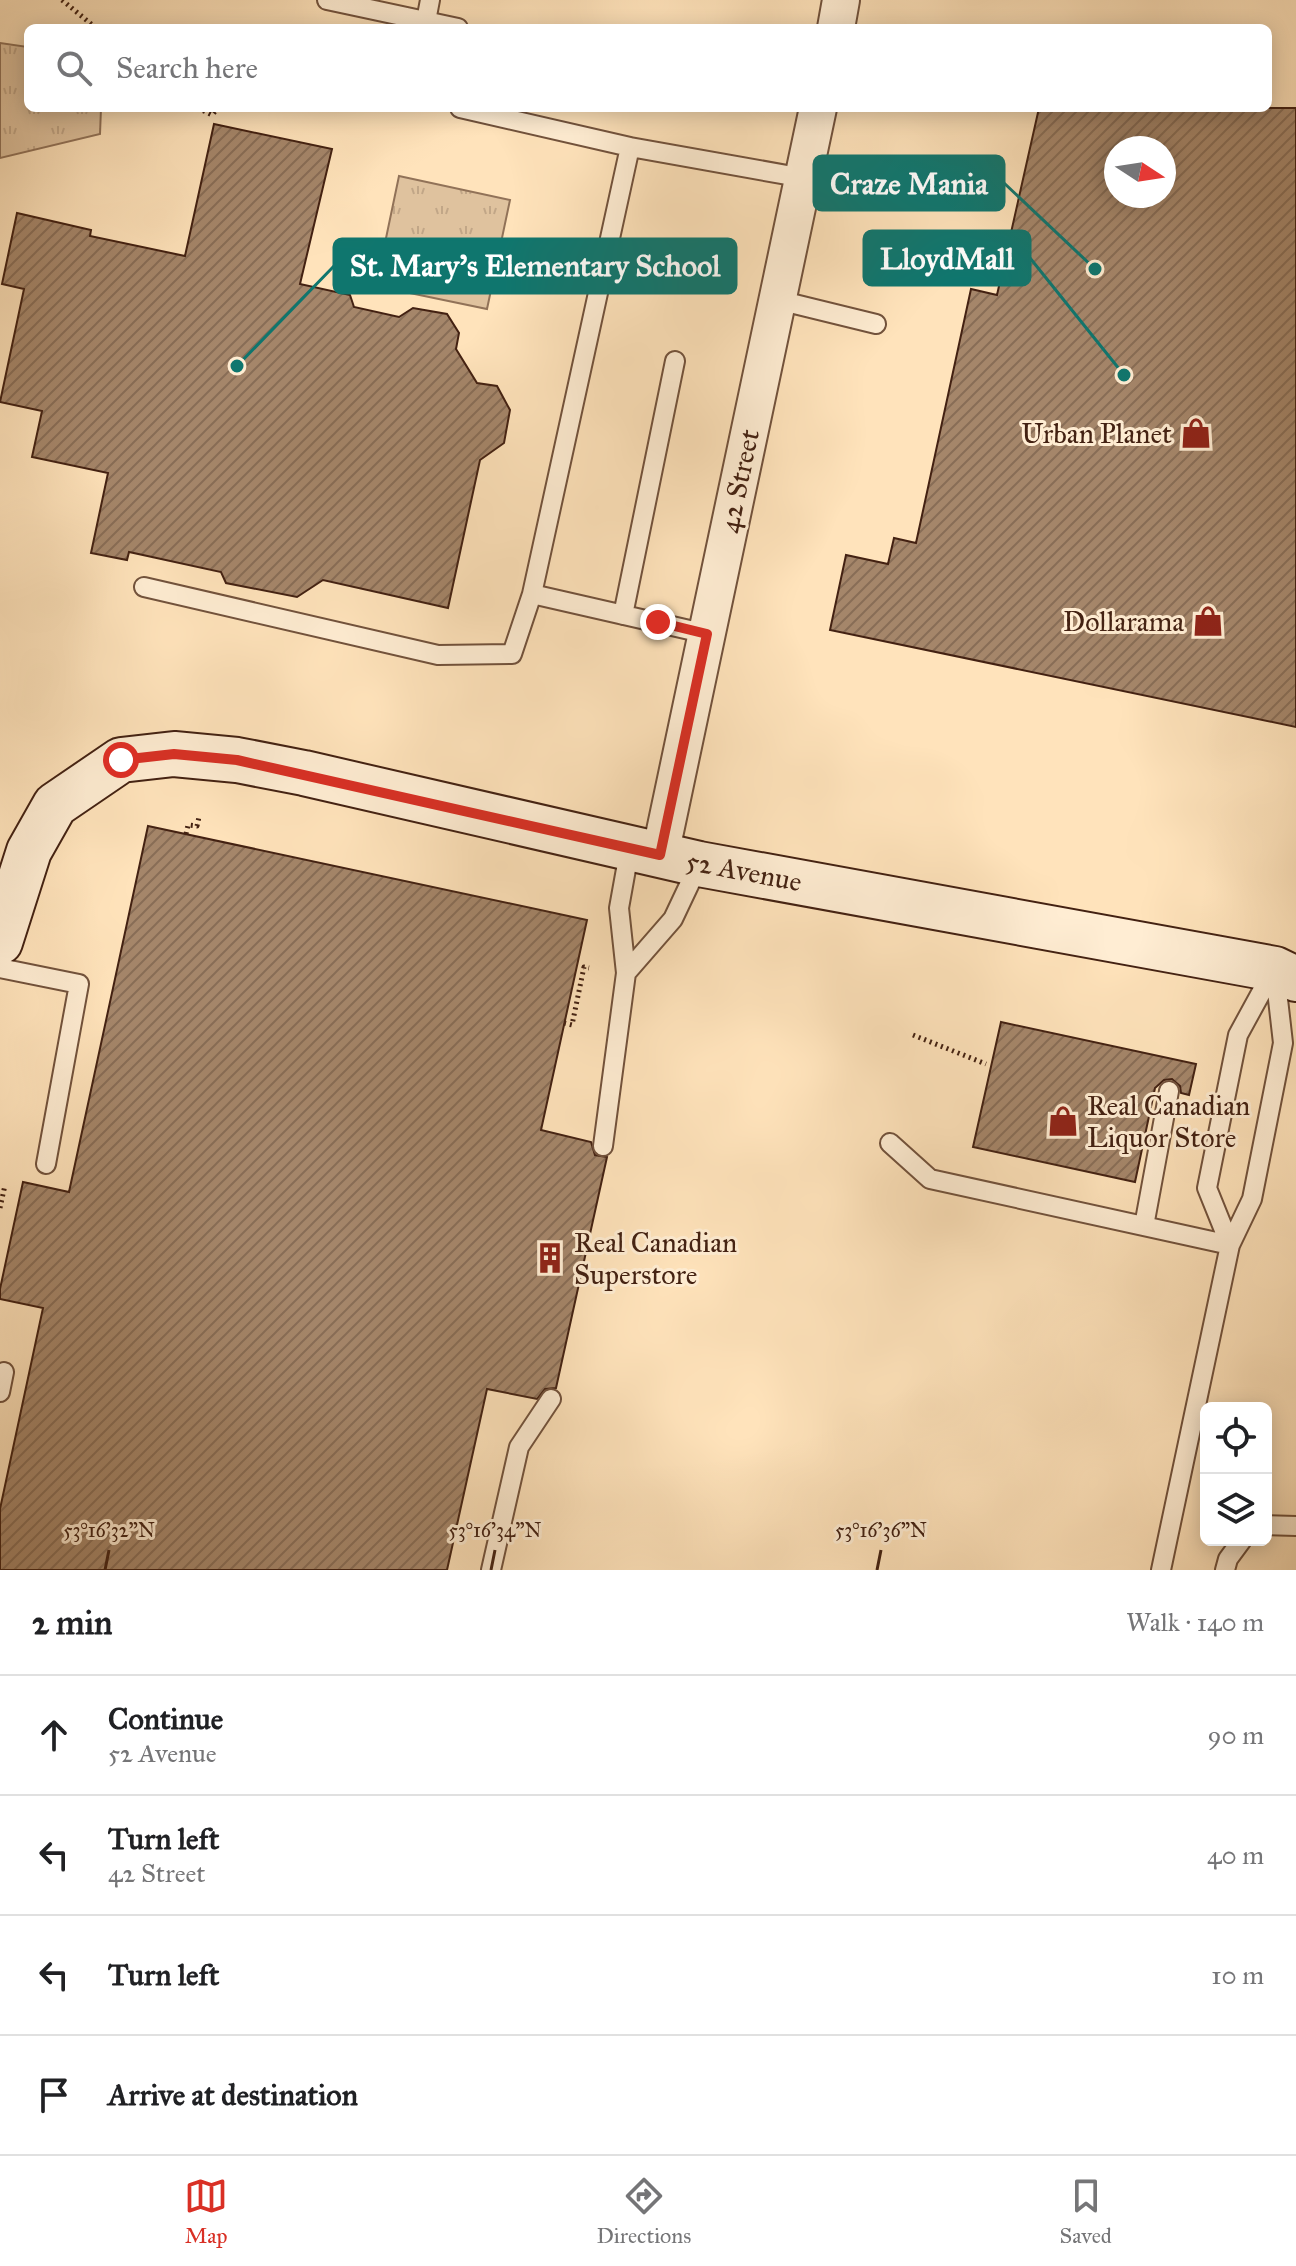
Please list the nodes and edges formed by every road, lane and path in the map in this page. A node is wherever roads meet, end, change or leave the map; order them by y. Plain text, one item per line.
1 (62, 0) edge
2 (327, 0) edge
3 (430, 0) edge
4 (841, 0) edge
5 (426, 21) junction
6 (91, 24) edge
7 (440, 24) edge
8 (837, 24) edge
9 (477, 112) edge
10 (817, 112) edge
11 (630, 147) junction
12 (804, 178) junction
13 (778, 300) junction
14 (876, 324) dead end
15 (675, 361) dead end
16 (144, 587) dead end
17 (532, 594) junction
18 (623, 615) junction
19 (707, 634) junction
20 (199, 817) dead end
21 (186, 834) dead end
22 (663, 855) junction
23 (0, 942) edge
24 (0, 968) edge
25 (589, 968) dead end
26 (1289, 969) edge
27 (626, 973) junction
28 (564, 1023) dead end
29 (913, 1035) dead end
30 (986, 1064) dead end
31 (1169, 1091) dead end
32 (890, 1143) dead end
33 (603, 1146) dead end
34 (46, 1164) dead end
35 (5, 1185) dead end
36 (0, 1208) edge
37 (1144, 1226) junction
38 (1230, 1245) junction
39 (4, 1372) dead end
40 (0, 1392) edge
41 (551, 1399) dead end
42 (1272, 1525) edge
43 (1296, 1526) edge
44 (1238, 1546) edge
45 (491, 1570) edge
46 (1161, 1570) edge
47 (1225, 1570) edge

1 - 6 path
2 - 5 lane
3 - 5 lane
4 - 8 street
5 - 7 lane
9 - 11 lane
10 - 12 street, 42 Street
11 - 12 lane
11 - 17 lane
12 - 13 street, 42 Street
13 - 14 lane
13 - 19 street, 42 Street
15 - 18 lane
16 - 17 lane
17 - 18 lane
18 - 19 lane
19 - 22 street, 42 Street
20 - 21 path
22 - 23 street, 52 Avenue
22 - 26 street, 52 Avenue
22 - 27 lane
22 - 27 lane
24 - 34 lane
25 - 28 path
26 - 38 lane
26 - 38 lane
27 - 33 lane
29 - 30 path
31 - 37 lane
32 - 37 lane
35 - 36 path
37 - 38 lane
38 - 46 lane
39 - 40 lane
41 - 45 lane
42 - 43 lane
44 - 47 lane

